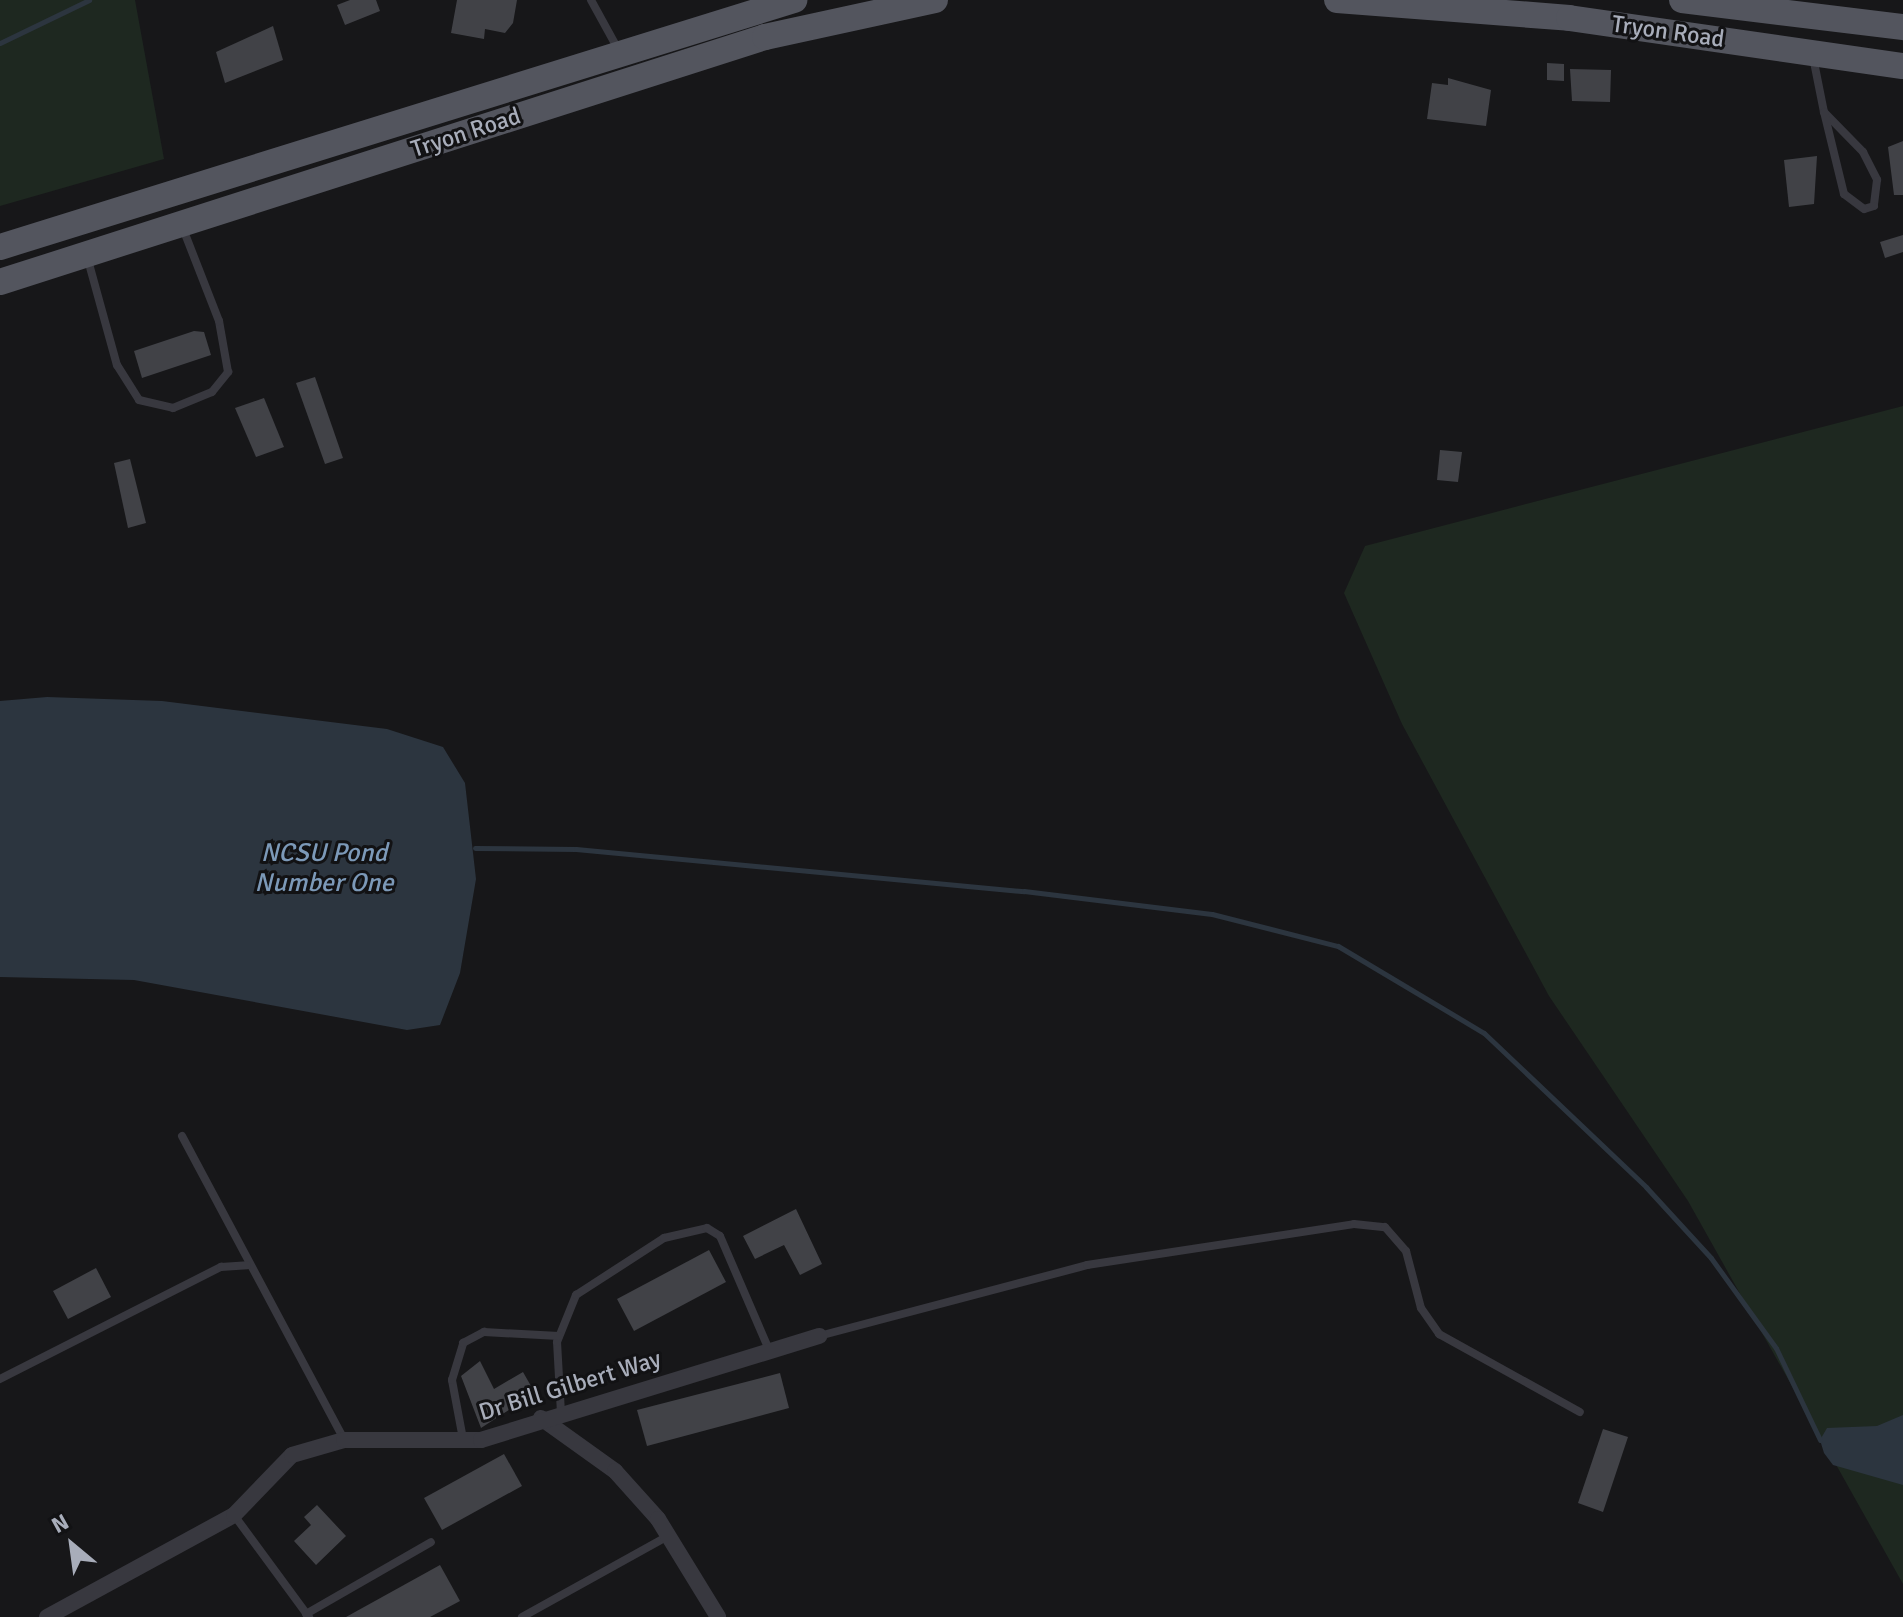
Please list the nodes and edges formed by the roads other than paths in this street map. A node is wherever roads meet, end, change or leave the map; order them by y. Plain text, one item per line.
1 (591, 0) edge
2 (794, 0) edge
3 (935, 0) edge
4 (1337, 0) edge
5 (1682, 0) edge
6 (1903, 27) edge
7 (620, 52) junction
8 (1812, 52) junction
9 (1903, 66) edge
10 (1824, 112) junction
11 (182, 225) junction
12 (0, 247) edge
13 (87, 255) junction
14 (0, 282) edge
15 (182, 1136) dead end
16 (247, 1265) junction
17 (559, 1336) junction
18 (819, 1336) joint
19 (769, 1350) junction
20 (0, 1379) edge
21 (1580, 1412) dead end
22 (561, 1413) junction
23 (541, 1418) junction
24 (344, 1440) junction
25 (463, 1440) junction
26 (234, 1515) junction
27 (668, 1536) junction
28 (431, 1542) dead end
29 (307, 1616) edge
30 (47, 1617) edge
31 (522, 1617) edge
32 (718, 1617) edge

1 - 7 lane
2 - 7 main road, Tryon Road
3 - 11 main road, Tryon Road
4 - 8 main road, Tryon Road
5 - 6 main road, Tryon Road
7 - 12 main road, Tryon Road
8 - 9 main road, Tryon Road
8 - 10 lane
10 - 10 lane
11 - 13 main road, Tryon Road
11 - 13 lane
13 - 14 main road, Tryon Road
15 - 16 lane
16 - 20 lane
16 - 24 lane
17 - 19 lane
17 - 22 lane
17 - 25 lane
18 - 19 street, Dr Bill Gilbert Way
18 - 21 lane
19 - 22 street, Dr Bill Gilbert Way
22 - 23 street, Dr Bill Gilbert Way
23 - 25 street, Dr Bill Gilbert Way
23 - 27 street
24 - 25 street, Dr Bill Gilbert Way
24 - 26 street, Dr Bill Gilbert Way
26 - 29 lane
26 - 30 street, Dr Bill Gilbert Way
27 - 31 lane
27 - 32 street
28 - 29 lane

